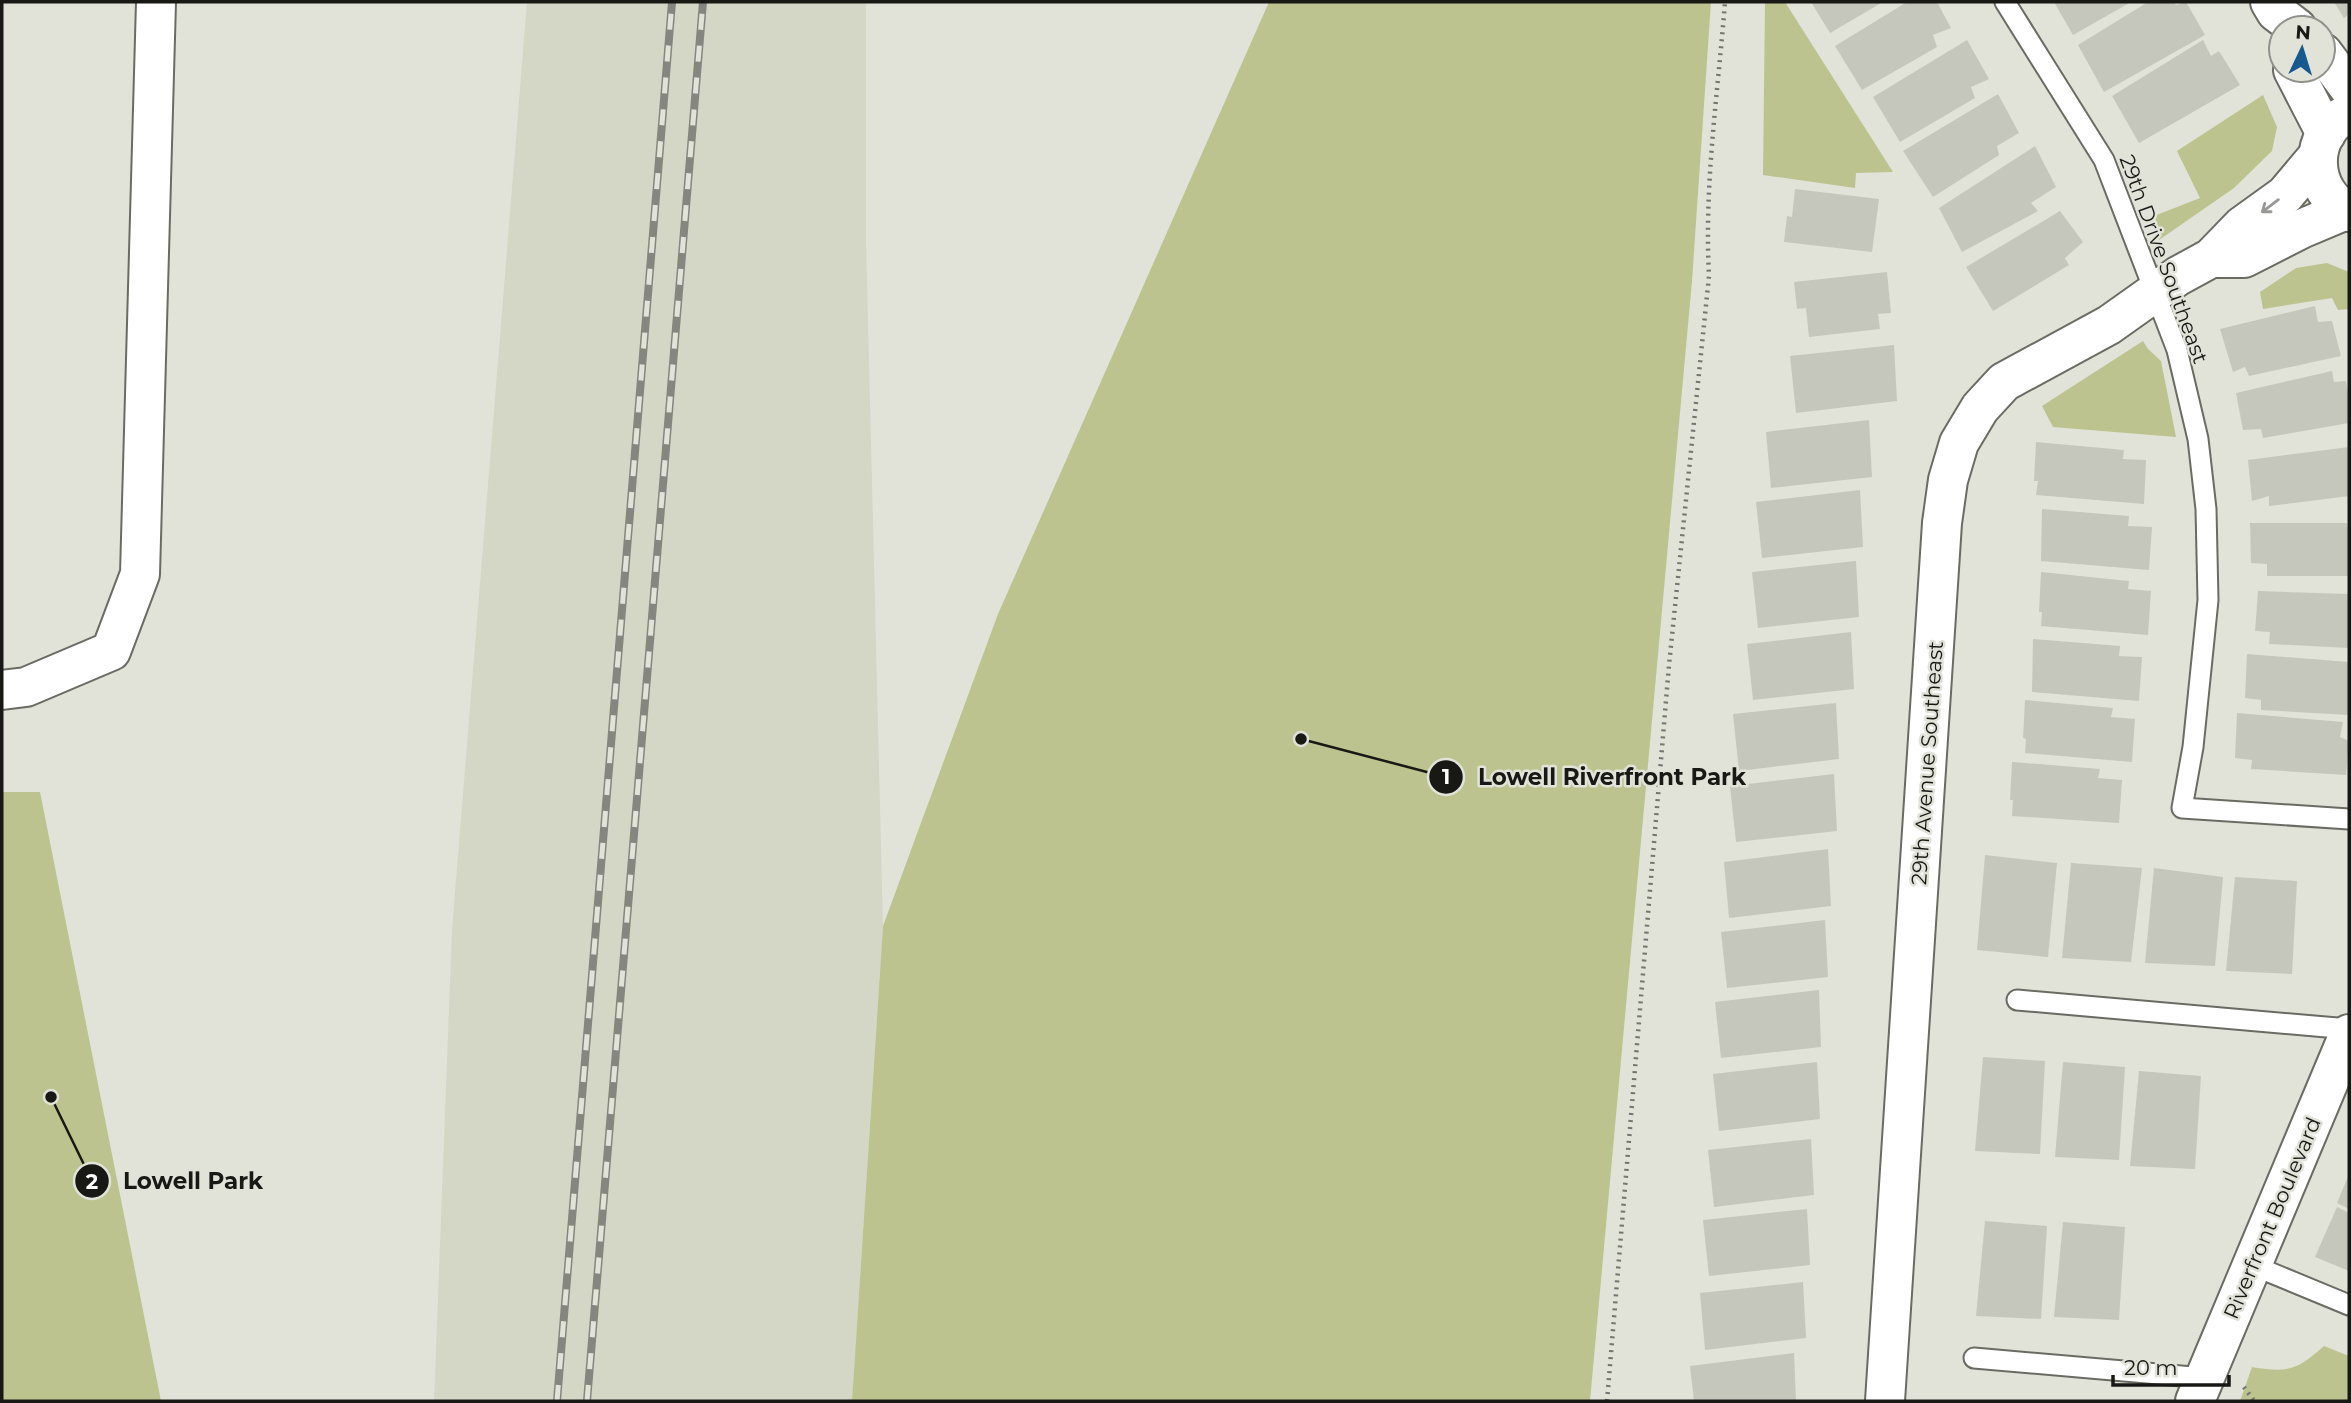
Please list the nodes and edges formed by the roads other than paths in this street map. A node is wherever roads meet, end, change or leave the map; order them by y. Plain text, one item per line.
1 (156, 2) edge
2 (2005, 2) edge
3 (2337, 72) edge
4 (2301, 84) edge
5 (2349, 88) edge
6 (2331, 135) edge
7 (2347, 211) edge
8 (2211, 258) junction
9 (2155, 292) junction
10 (2, 690) edge
11 (2349, 819) edge
12 (2017, 1000) dead end
13 (2349, 1029) edge
14 (2349, 1034) edge
15 (2252, 1265) junction
16 (2349, 1305) edge
17 (1974, 1358) dead end
18 (2199, 1389) edge
19 (1885, 1401) edge

1 - 10 street
2 - 9 lane, 29th Drive Southeast
3 - 5 street
4 - 6 street
6 - 7 street
6 -> 8 street, 29th Avenue Southeast
7 - 8 street, 29th Avenue Southeast
8 - 9 street, 29th Avenue Southeast
9 - 11 lane, 29th Drive Southeast
9 - 19 street, 29th Avenue Southeast
12 - 13 lane
14 - 15 street, Riverfront Boulevard
15 - 16 lane
15 - 18 street, Riverfront Boulevard
17 - 18 lane

